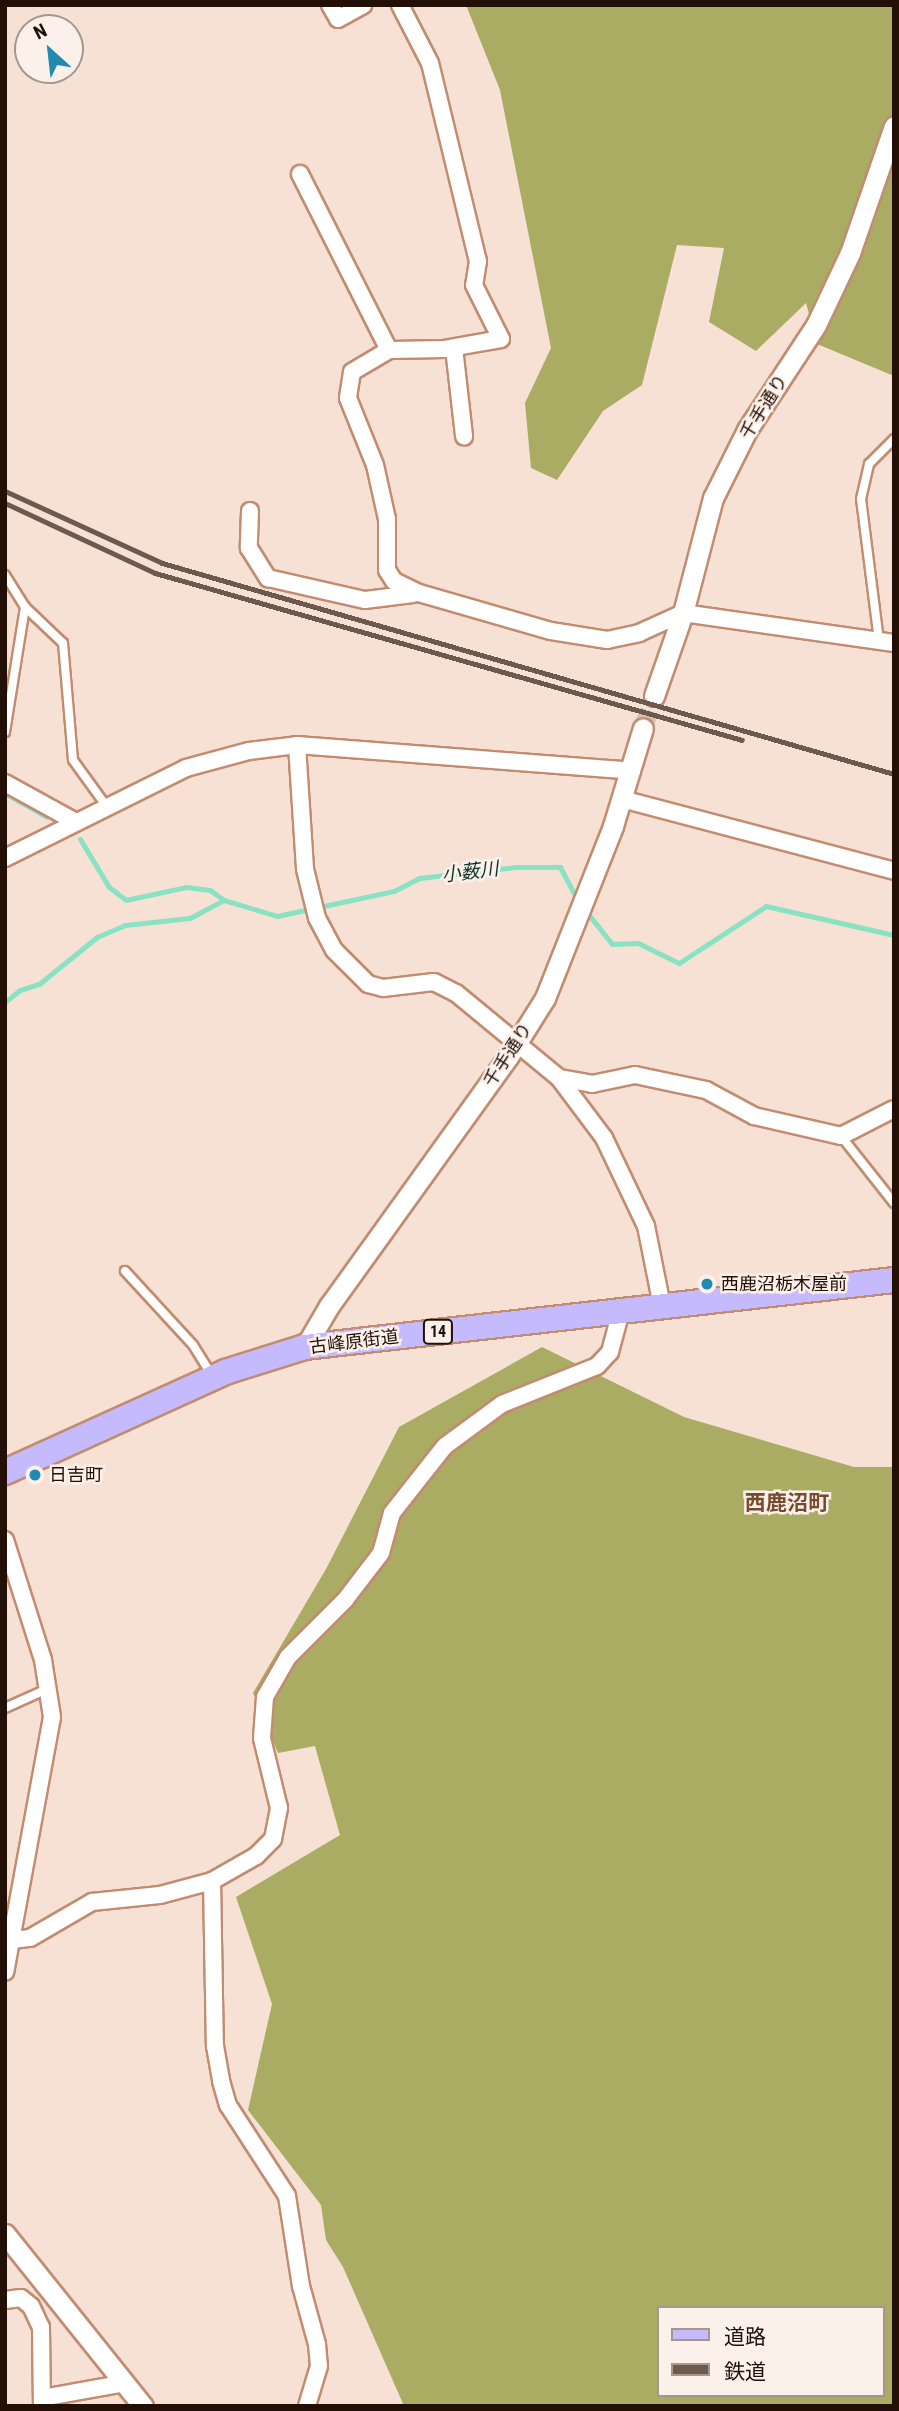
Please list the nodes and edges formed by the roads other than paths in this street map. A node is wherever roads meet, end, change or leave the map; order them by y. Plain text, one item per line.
1 (330, 5) edge
2 (363, 5) edge
3 (400, 5) edge
4 (894, 126) edge
5 (300, 174) dead end
6 (454, 348) junction
7 (389, 350) junction
8 (464, 436) dead end
9 (894, 439) edge
10 (250, 511) dead end
11 (5, 575) edge
12 (423, 594) junction
13 (25, 607) junction
14 (683, 613) junction
15 (886, 642) edge
16 (654, 695) tunnel mouth
17 (643, 728) tunnel mouth
18 (5, 732) edge
19 (297, 745) junction
20 (632, 771) junction
21 (5, 783) edge
22 (622, 799) junction
23 (107, 807) junction
24 (76, 822) junction
25 (5, 858) edge
26 (894, 871) edge
27 (517, 1041) junction
28 (559, 1078) junction
29 (894, 1109) edge
30 (841, 1136) junction
31 (894, 1203) edge
32 (125, 1271) dead end
33 (894, 1280) edge
34 (662, 1306) junction
35 (621, 1311) junction
36 (305, 1347) junction
37 (212, 1377) junction
38 (5, 1472) edge
39 (5, 1541) edge
40 (48, 1689) junction
41 (5, 1708) edge
42 (212, 1881) junction
43 (13, 1940) junction
44 (5, 1972) edge
45 (5, 2234) edge
46 (5, 2300) edge
47 (125, 2383) junction
48 (42, 2402) edge
49 (144, 2406) edge
50 (307, 2406) edge

1 - 2 street
3 - 6 street
4 - 14 street, 千手通り
5 - 7 street
6 - 7 street
6 - 8 street
7 - 12 street
9 - 15 lane
10 - 12 street
11 - 13 lane
12 - 14 street
13 - 18 lane
13 - 23 lane
14 - 15 street
14 - 16 street, 千手通り
17 - 20 street, 千手通り
19 - 20 street
19 - 23 street
19 - 27 street
20 - 22 street, 千手通り
21 - 24 street
22 - 26 street
22 - 27 street, 千手通り
23 - 24 street
24 - 25 street
27 - 28 street
27 - 36 street, 千手通り
28 - 30 street
28 - 34 street
29 - 30 street
30 - 31 lane
32 - 37 lane
33 - 34 main road, 古峰原街道 / 14
34 - 35 main road, 古峰原街道 / 14
35 - 36 main road, 古峰原街道 / 14
35 - 42 street
36 - 37 main road, 古峰原街道 / 14
37 - 38 main road, 古峰原街道 / 14
39 - 40 street
40 - 41 lane
40 - 43 street
42 - 43 street
42 - 50 street
43 - 44 street
45 - 47 street
46 - 48 street
47 - 48 street
47 - 49 street

